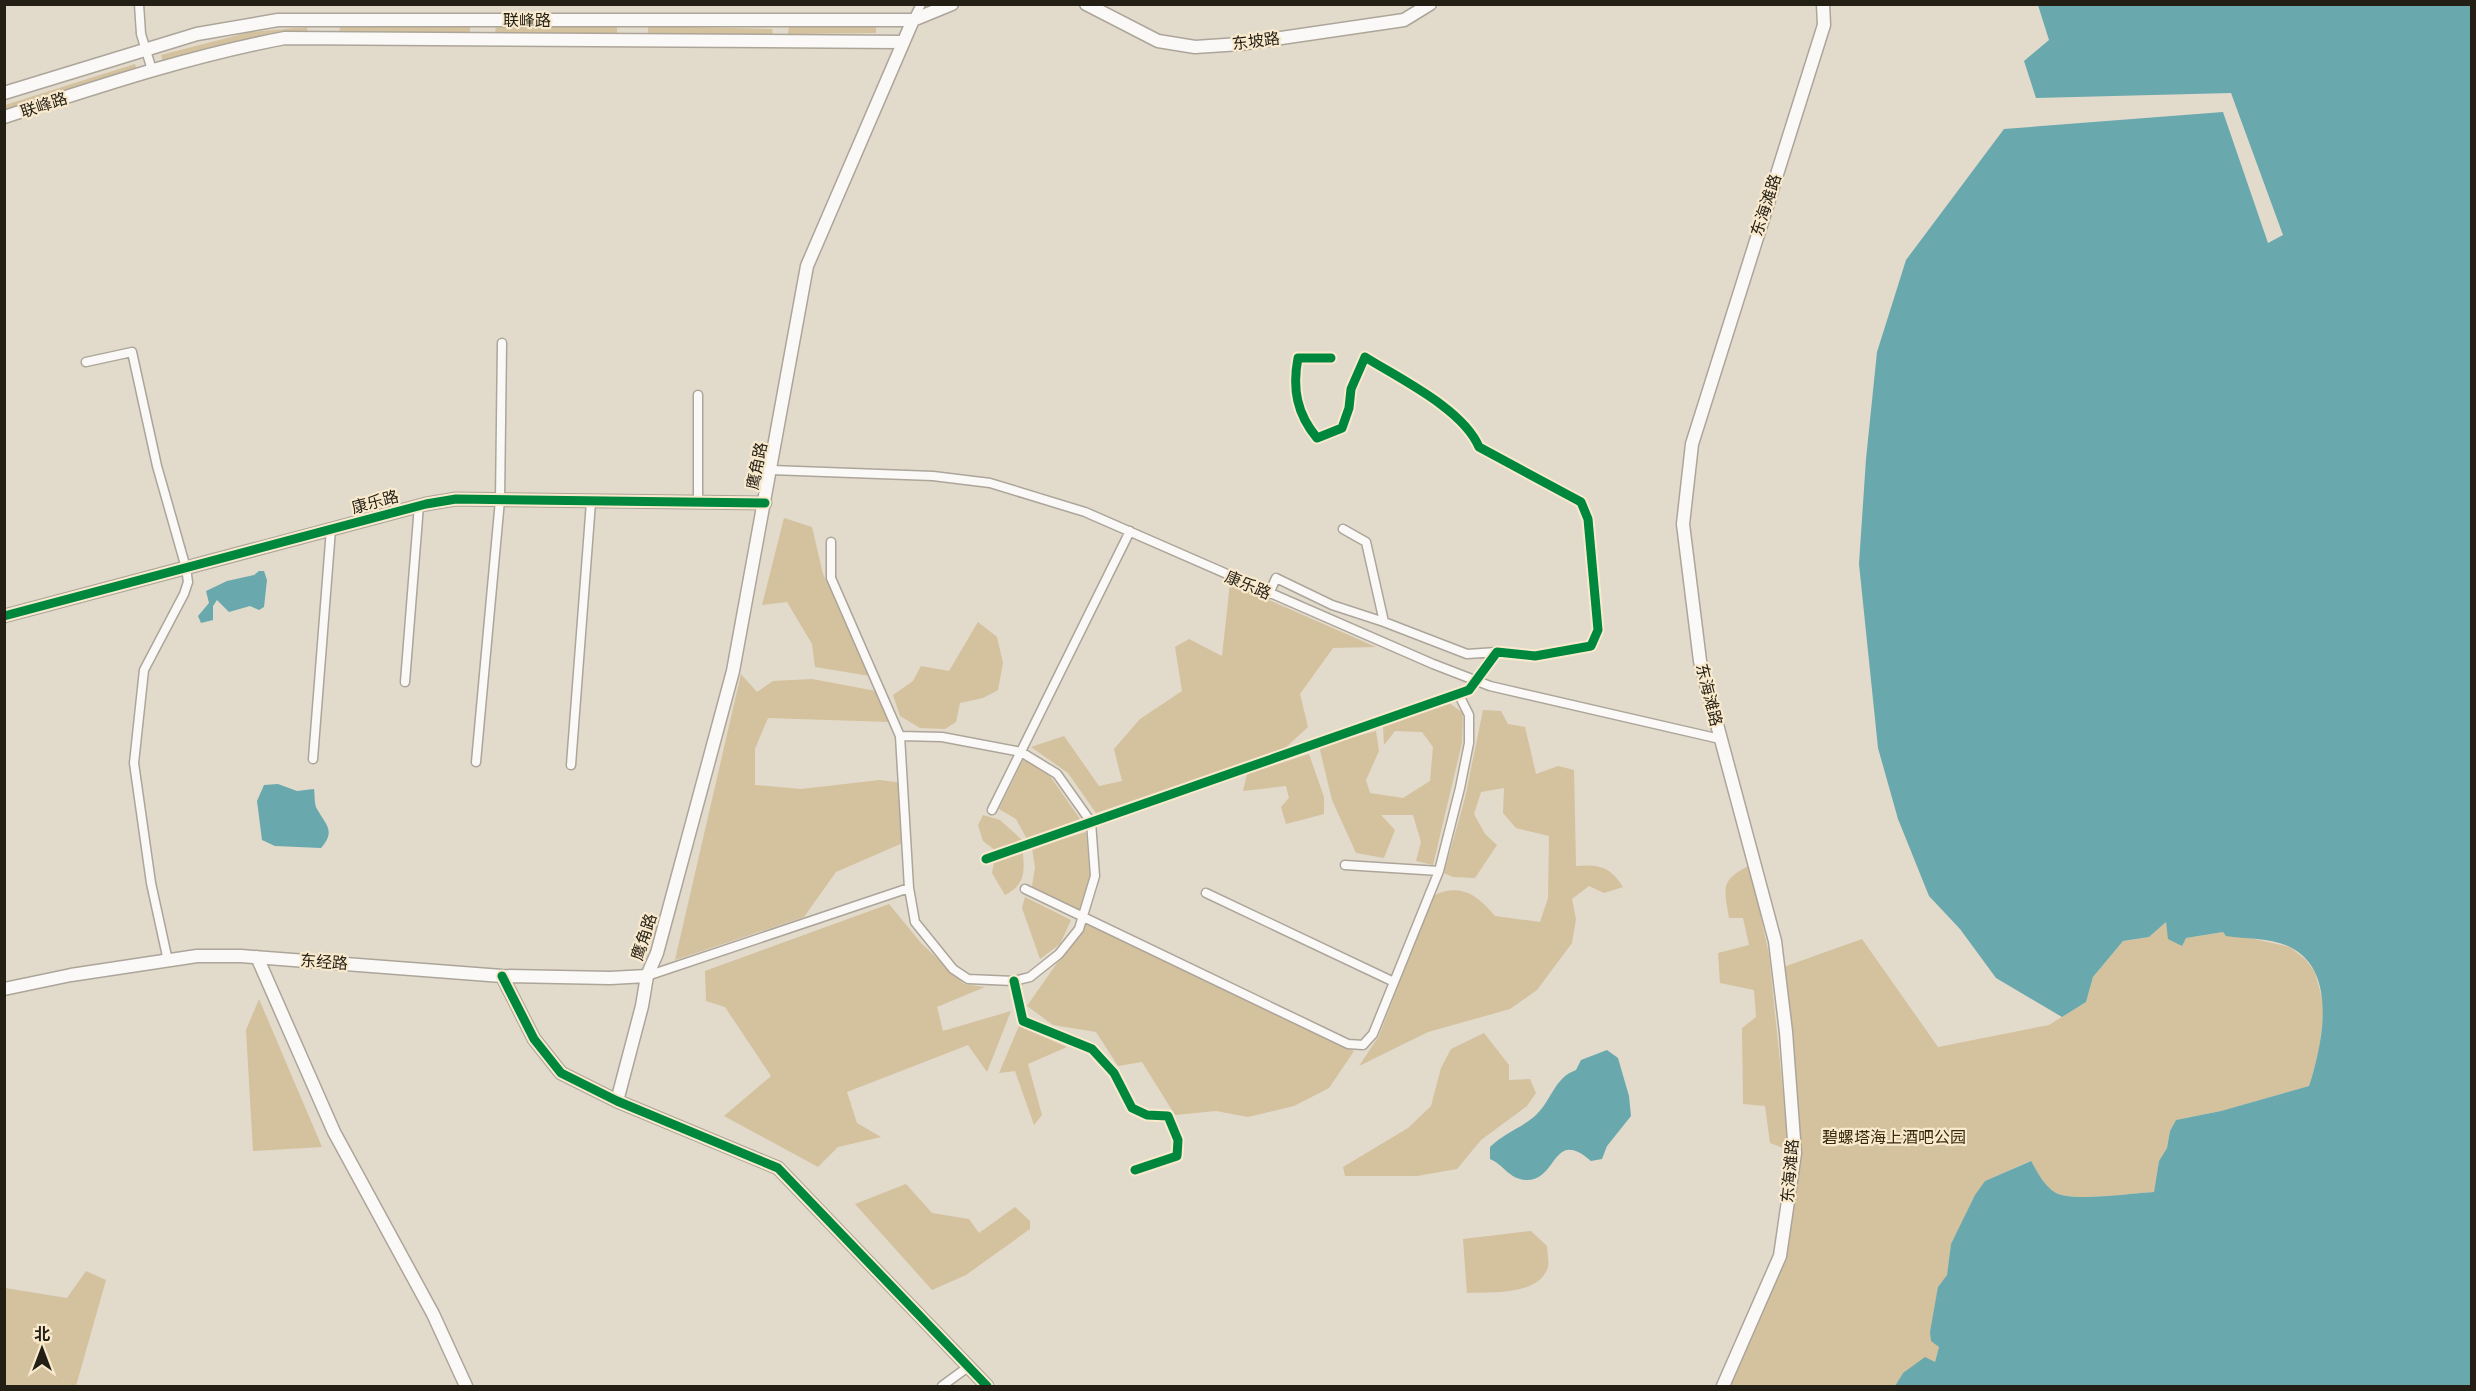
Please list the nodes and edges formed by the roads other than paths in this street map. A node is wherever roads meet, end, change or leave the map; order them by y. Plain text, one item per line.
1 (139, 4) edge
2 (921, 4) edge
3 (952, 4) edge
4 (1086, 4) edge
5 (1430, 4) edge
6 (1823, 4) edge
7 (913, 20) junction
8 (903, 42) junction
9 (146, 51) junction
10 (152, 70) junction
11 (4, 93) edge
12 (4, 117) edge
13 (502, 344) dead end
14 (1331, 358) dead end
15 (86, 362) dead end
16 (698, 395) dead end
17 (771, 470) junction
18 (500, 500) junction
19 (591, 502) junction
20 (698, 503) junction
21 (765, 503) junction
22 (419, 505) junction
23 (331, 529) junction
24 (1343, 530) dead end
25 (1130, 531) junction
26 (831, 542) dead end
27 (186, 568) junction
28 (1269, 594) junction
29 (4, 616) edge
30 (1384, 622) junction
31 (1497, 652) junction
32 (1477, 681) junction
33 (405, 682) dead end
34 (1458, 693) junction
35 (900, 736) junction
36 (1720, 739) junction
37 (1021, 752) junction
38 (313, 759) dead end
39 (476, 762) dead end
40 (571, 765) dead end
41 (992, 810) dead end
42 (1091, 822) junction
43 (986, 859) dead end
44 (1345, 866) dead end
45 (1439, 871) junction
46 (909, 888) junction
47 (1025, 888) dead end
48 (1206, 893) dead end
49 (1082, 918) junction
50 (257, 957) junction
51 (168, 961) junction
52 (502, 975) junction
53 (647, 976) junction
54 (1014, 981) junction
55 (1394, 982) junction
56 (4, 989) edge
57 (617, 1101) junction
58 (1135, 1170) dead end
59 (968, 1367) junction
60 (466, 1386) edge
61 (942, 1386) edge
62 (987, 1386) edge
63 (1723, 1386) edge

1 - 9 street
2 - 7 street
3 - 7 main road
4 - 5 main road, 东坡路
6 - 36 main road, 东海滩路
7 - 8 main road, 鹰角路
7 - 9 main road, 联峰路
8 - 10 main road, 联峰路
8 - 17 main road, 鹰角路
9 - 10 street
9 - 11 main road, 联峰路
10 - 12 main road, 联峰路
13 - 18 street
14 - 31 street
15 - 27 street
16 - 20 street
17 - 21 main road, 鹰角路
17 - 25 street, 康乐路
18 - 19 main road, 康乐路
18 - 22 main road, 康乐路
18 - 39 street
19 - 20 main road, 康乐路
19 - 40 street
20 - 21 main road, 康乐路
21 - 53 main road, 鹰角路
22 - 23 main road, 康乐路
22 - 33 street
23 - 27 main road, 康乐路
23 - 38 street
24 - 30 street
25 - 28 street, 康乐路
25 - 37 street
26 - 35 street
27 - 29 main road, 康乐路
27 - 51 street
28 - 30 street
28 - 32 street, 康乐路
30 - 31 street
31 - 32 street
32 - 34 street
32 - 36 street, 康乐路
34 - 42 street
34 - 45 street
35 - 37 street
35 - 46 street
36 - 63 main road, 东海滩路
37 - 41 street
37 - 42 street
42 - 43 street
42 - 49 street
44 - 45 street
45 - 55 street
46 - 53 street
46 - 54 street
47 - 49 street
48 - 55 street
49 - 54 street
49 - 55 street
50 - 51 main road, 东经路
50 - 52 main road, 东经路
50 - 60 main road
51 - 56 main road, 东经路
52 - 53 main road, 东经路
52 - 57 main road
53 - 57 main road, 鹰角路
54 - 58 street
57 - 59 main road
59 - 61 street
59 - 62 main road

